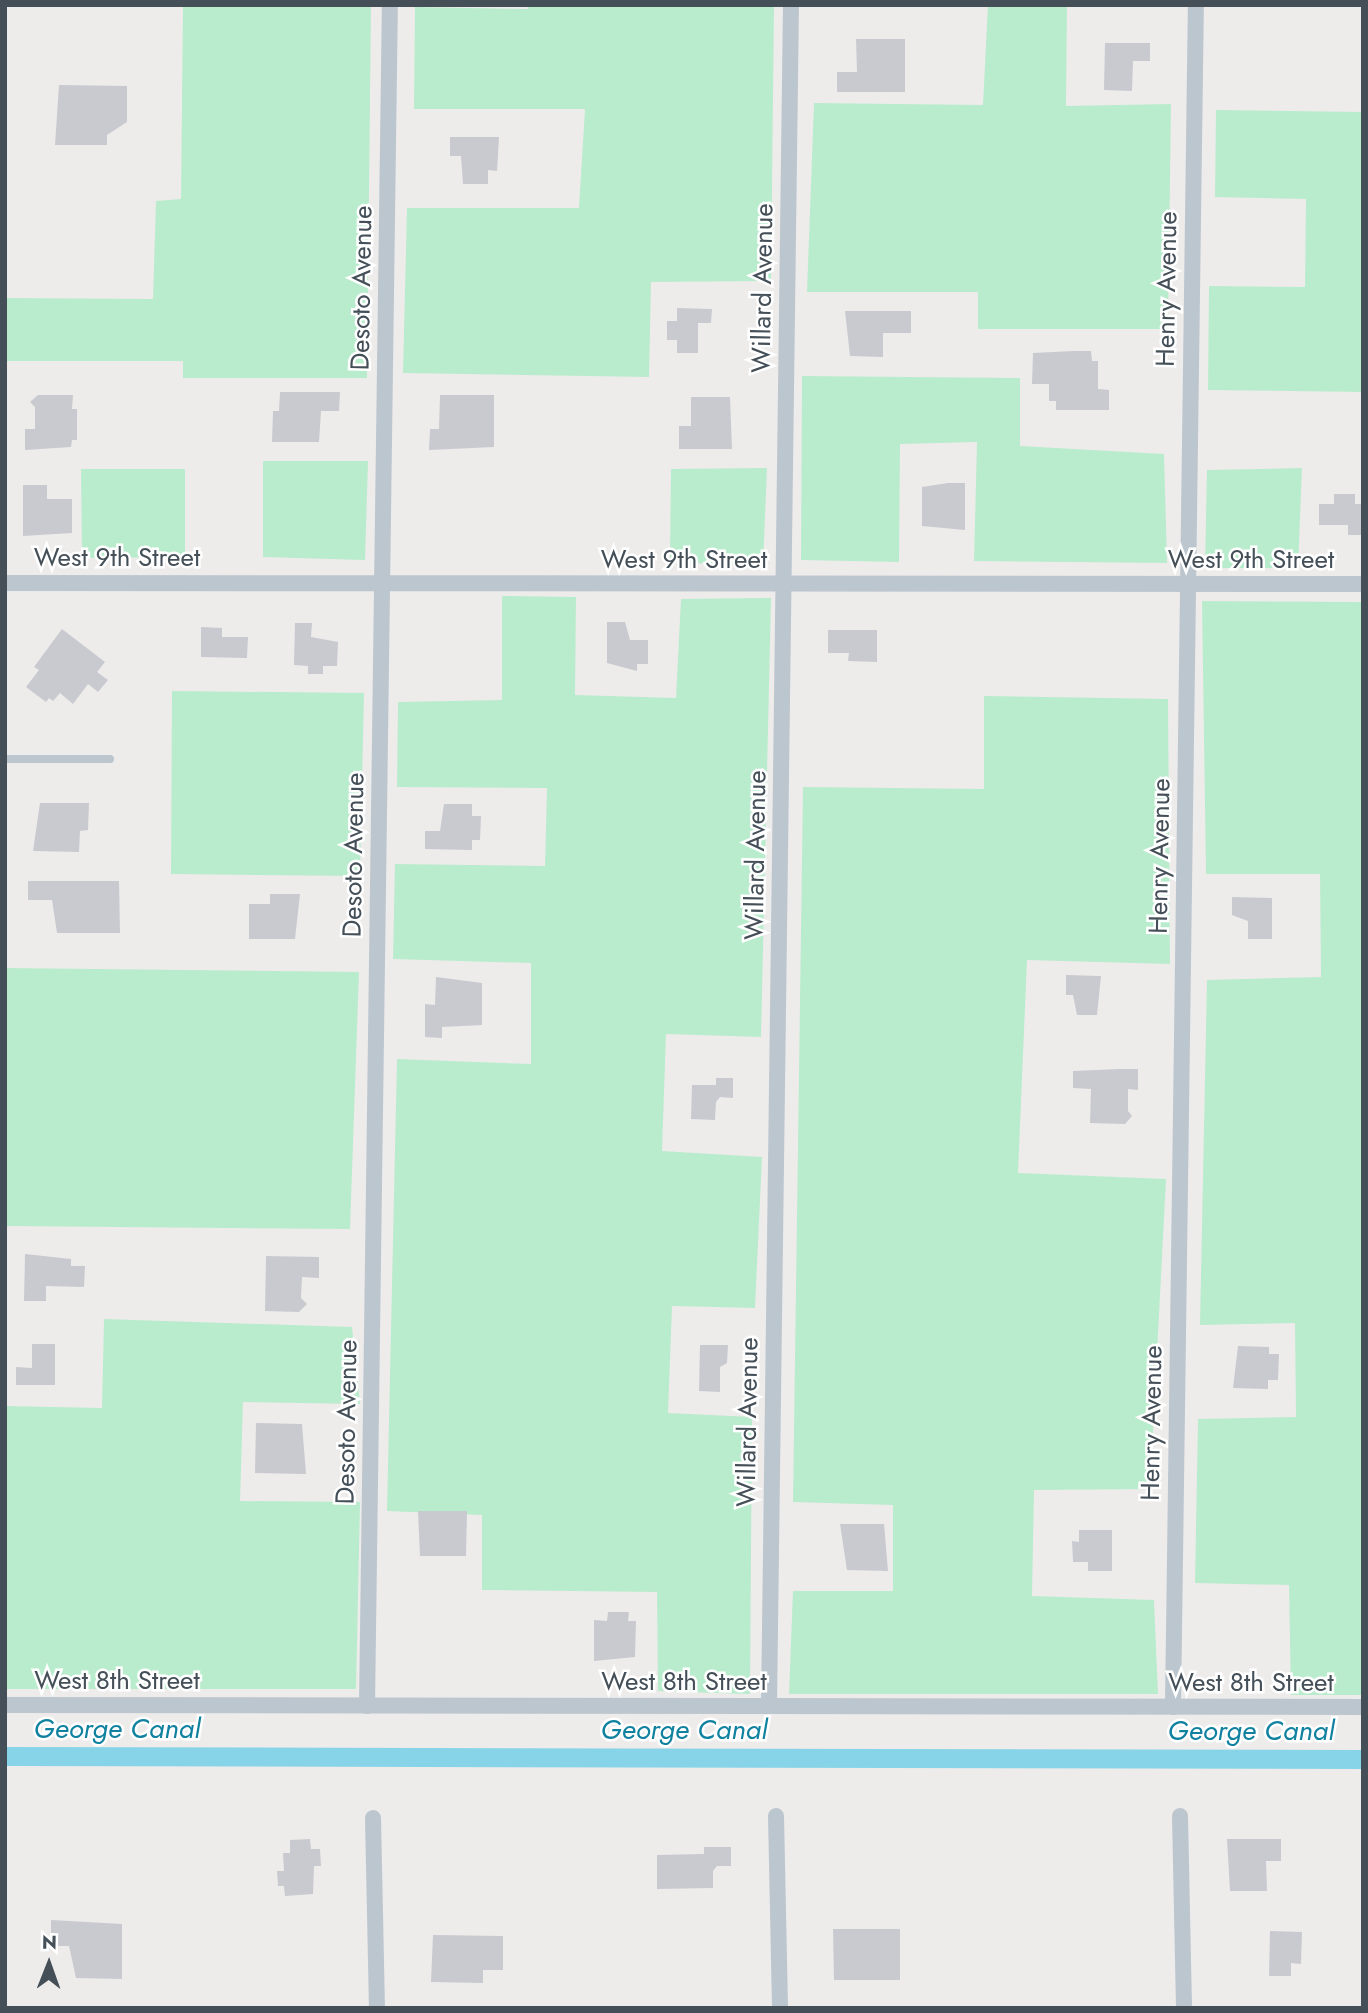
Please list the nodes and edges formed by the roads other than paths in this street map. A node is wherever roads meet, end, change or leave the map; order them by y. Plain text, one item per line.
1 (390, 5) edge
2 (791, 5) edge
3 (1196, 5) edge
4 (5, 583) edge
5 (382, 583) junction
6 (1188, 584) junction
7 (1363, 584) edge
8 (784, 585) junction
9 (5, 759) edge
10 (110, 759) dead end
11 (5, 1705) edge
12 (368, 1706) junction
13 (769, 1706) junction
14 (1173, 1707) junction
15 (1363, 1707) edge
16 (775, 1816) dead end
17 (1180, 1816) dead end
18 (373, 1818) dead end
19 (377, 2008) edge
20 (780, 2008) edge
21 (1184, 2008) edge

1 - 5 street, Desoto Avenue
2 - 8 street, Willard Avenue
3 - 6 street, Henry Avenue
4 - 5 street, West 9th Street
5 - 8 street, West 9th Street
5 - 12 street, Desoto Avenue
6 - 7 street, West 9th Street
6 - 8 street, West 9th Street
6 - 14 street, Henry Avenue
8 - 13 street, Willard Avenue
9 - 10 lane
11 - 12 street, West 8th Street
12 - 13 street, West 8th Street
13 - 14 street, West 8th Street
14 - 15 street, West 8th Street
16 - 20 street
17 - 21 street
18 - 19 street

